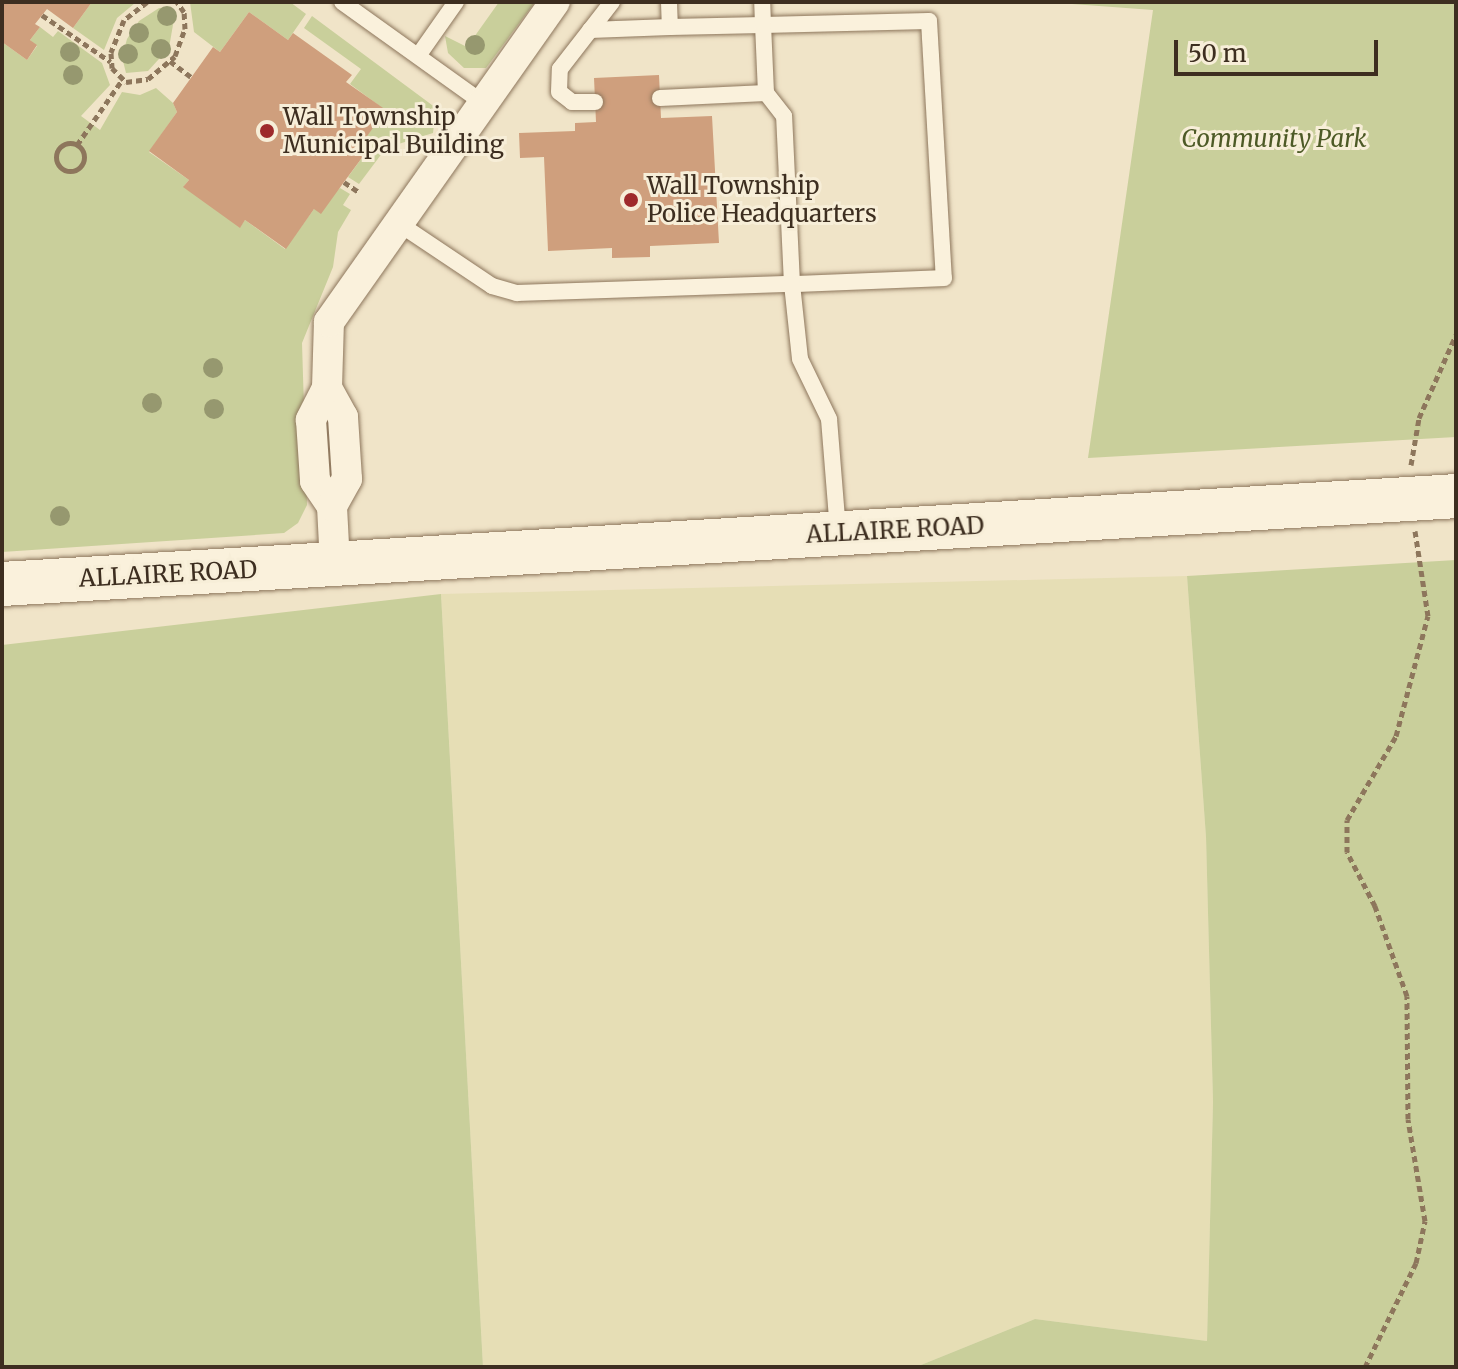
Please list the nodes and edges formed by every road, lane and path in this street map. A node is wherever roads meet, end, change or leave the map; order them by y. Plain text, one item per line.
1 (147, 2) edge
2 (177, 2) edge
3 (342, 2) edge
4 (456, 2) edge
5 (555, 2) edge
6 (612, 2) edge
7 (669, 2) edge
8 (762, 2) edge
9 (42, 15) dead end
10 (763, 25) junction
11 (670, 27) junction
12 (590, 30) junction
13 (418, 56) junction
14 (170, 61) junction
15 (111, 62) junction
16 (191, 77) dead end
17 (122, 80) junction
18 (766, 93) junction
19 (660, 98) dead end
20 (595, 102) dead end
21 (483, 103) junction
22 (77, 145) junction
23 (344, 182) dead end
24 (359, 192) dead end
25 (398, 223) junction
26 (792, 284) junction
27 (1456, 335) edge
28 (1456, 496) edge
29 (1413, 498) junction
30 (838, 533) junction
31 (335, 564) junction
32 (2, 584) edge
33 (1365, 1367) edge

1 - 15 path
2 - 14 path
3 - 13 lane
4 - 13 lane
5 - 21 street
6 - 12 lane
7 - 11 lane
8 - 10 lane
9 - 15 path
10 - 11 lane
10 - 18 lane
10 - 26 lane
11 - 12 lane
12 - 20 lane
13 - 21 lane
14 - 16 path
14 - 17 path
15 - 17 path
17 - 22 path
18 - 19 lane
18 - 26 lane
21 - 25 street
22 - 22 path
23 - 24 path
25 - 26 lane
25 - 31 street
26 - 30 lane
27 - 29 path
28 - 29 main road, ALLAIRE ROAD
29 - 30 main road, ALLAIRE ROAD
29 - 33 path
30 - 31 main road, ALLAIRE ROAD
31 - 32 main road, ALLAIRE ROAD

